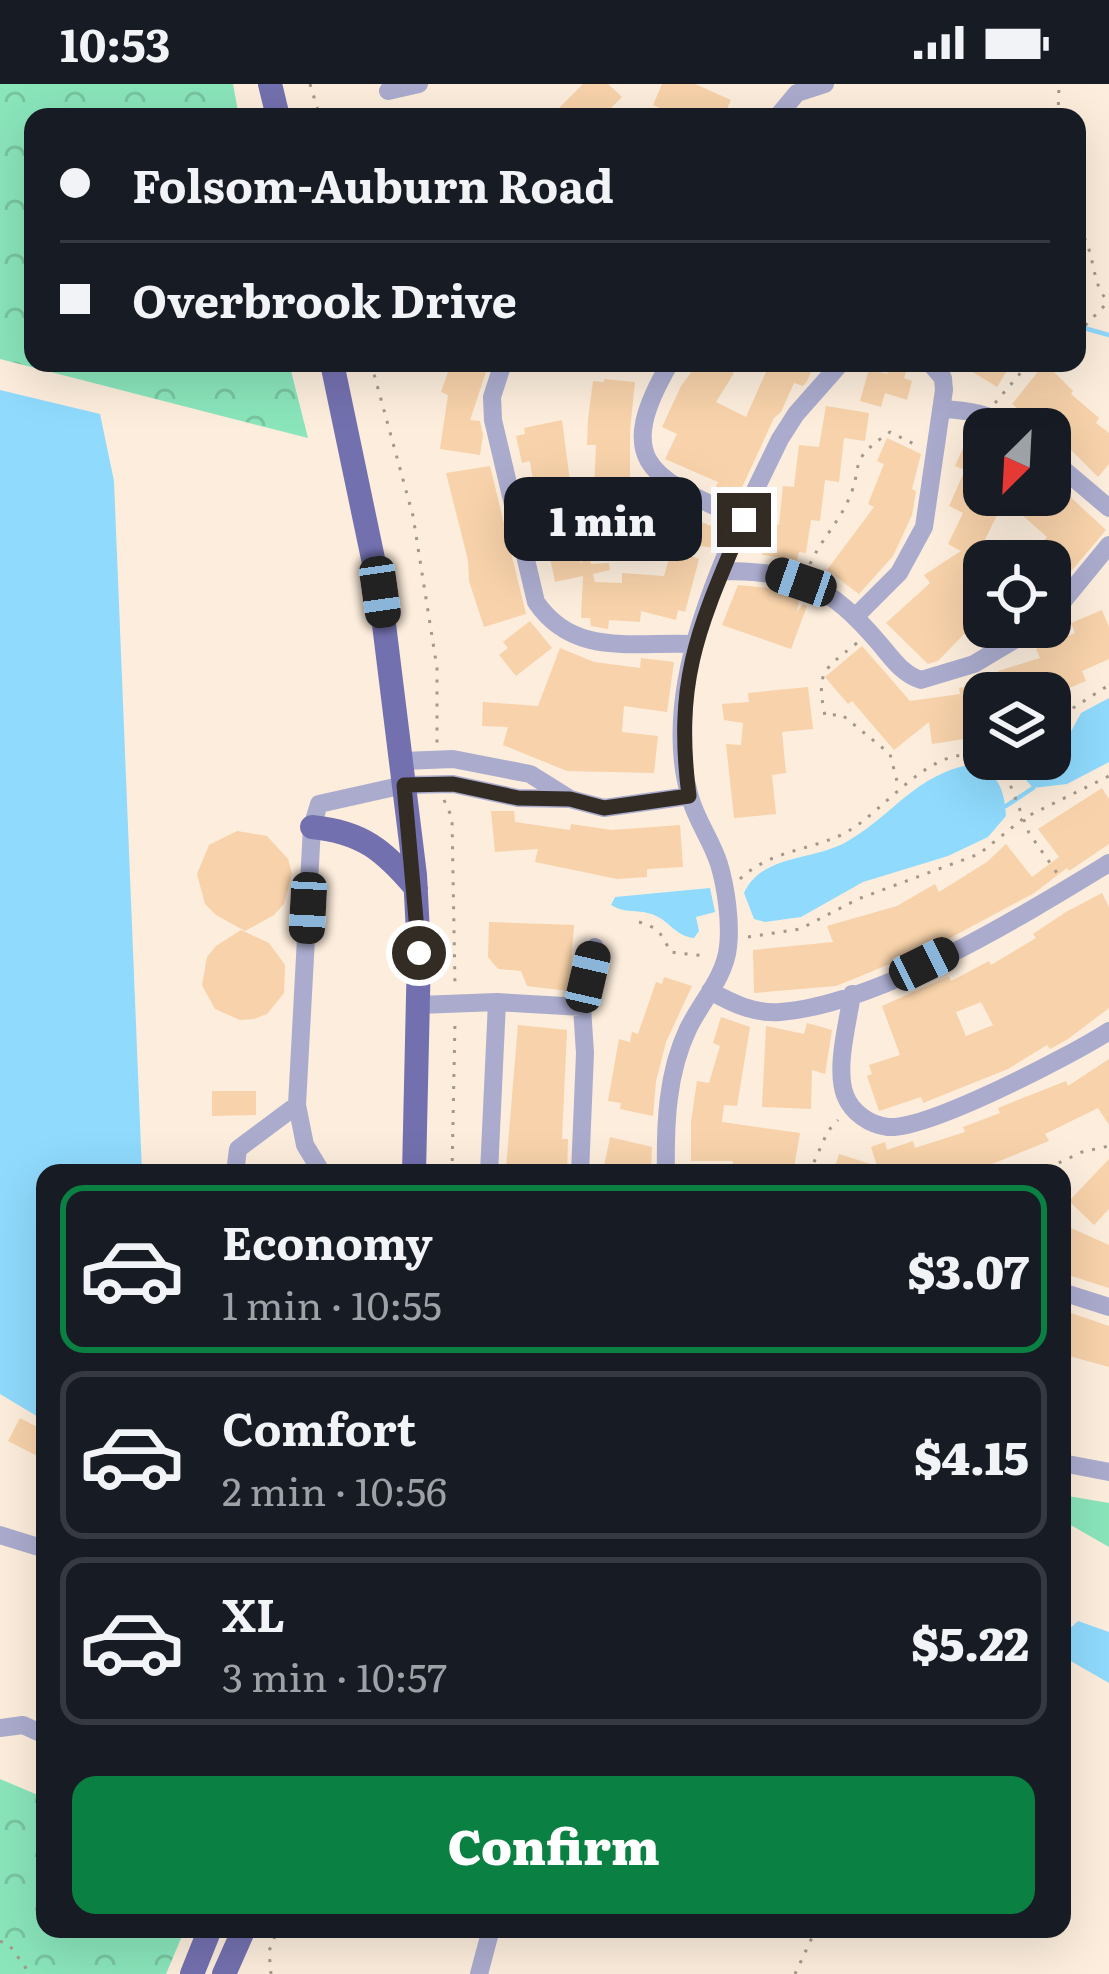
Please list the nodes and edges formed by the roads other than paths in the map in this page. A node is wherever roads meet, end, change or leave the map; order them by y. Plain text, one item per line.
1 (419, 84) edge
2 (826, 84) edge
3 (791, 89) edge
4 (388, 91) dead end
5 (334, 372) edge
6 (500, 372) edge
7 (666, 372) edge
8 (834, 372) edge
9 (938, 372) edge
10 (941, 409) junction
11 (963, 412) edge
12 (1071, 476) edge
13 (1109, 508) edge
14 (744, 520) junction
15 (1109, 545) edge
16 (722, 571) junction
17 (1071, 591) edge
18 (856, 616) junction
19 (694, 644) junction
20 (1001, 648) edge
21 (403, 773) junction
22 (689, 796) junction
23 (312, 827) junction
24 (1109, 862) edge
25 (416, 888) junction
26 (595, 947) dead end
27 (710, 992) junction
28 (852, 994) junction
29 (497, 1002) junction
30 (419, 1005) junction
31 (582, 1006) junction
32 (1109, 1030) edge
33 (297, 1105) junction
34 (236, 1164) edge
35 (317, 1164) edge
36 (414, 1164) edge
37 (489, 1164) edge
38 (580, 1164) edge
39 (667, 1164) edge
40 (1071, 1295) edge
41 (1109, 1306) edge
42 (1071, 1465) edge
43 (1109, 1472) edge
44 (0, 1535) edge
45 (36, 1547) edge
46 (0, 1728) edge
47 (36, 1731) edge
48 (206, 1938) edge
49 (240, 1938) edge
50 (489, 1938) edge
51 (192, 1974) edge
52 (224, 1974) edge
53 (479, 1974) edge

1 - 4 street
2 - 3 street
5 - 21 main road
6 - 19 street
7 - 14 street
8 - 14 street
9 - 10 street
10 - 11 street
10 - 18 street
12 - 13 street
14 - 16 street
15 - 17 street
16 - 18 street
16 - 19 street
18 - 20 street
19 - 22 street
21 - 22 street
21 - 23 street
21 - 25 main road
22 - 27 street
23 - 25 main road
23 - 33 street
24 - 28 street
25 - 30 main road
26 - 31 street
27 - 28 street
27 - 39 street
28 - 32 street
29 - 30 street
29 - 31 street
29 - 37 street
30 - 36 main road
31 - 38 street
33 - 34 street
33 - 35 street
40 - 41 street
42 - 43 street
44 - 45 street
46 - 47 street
48 - 51 main road
49 - 52 main road
50 - 53 street

